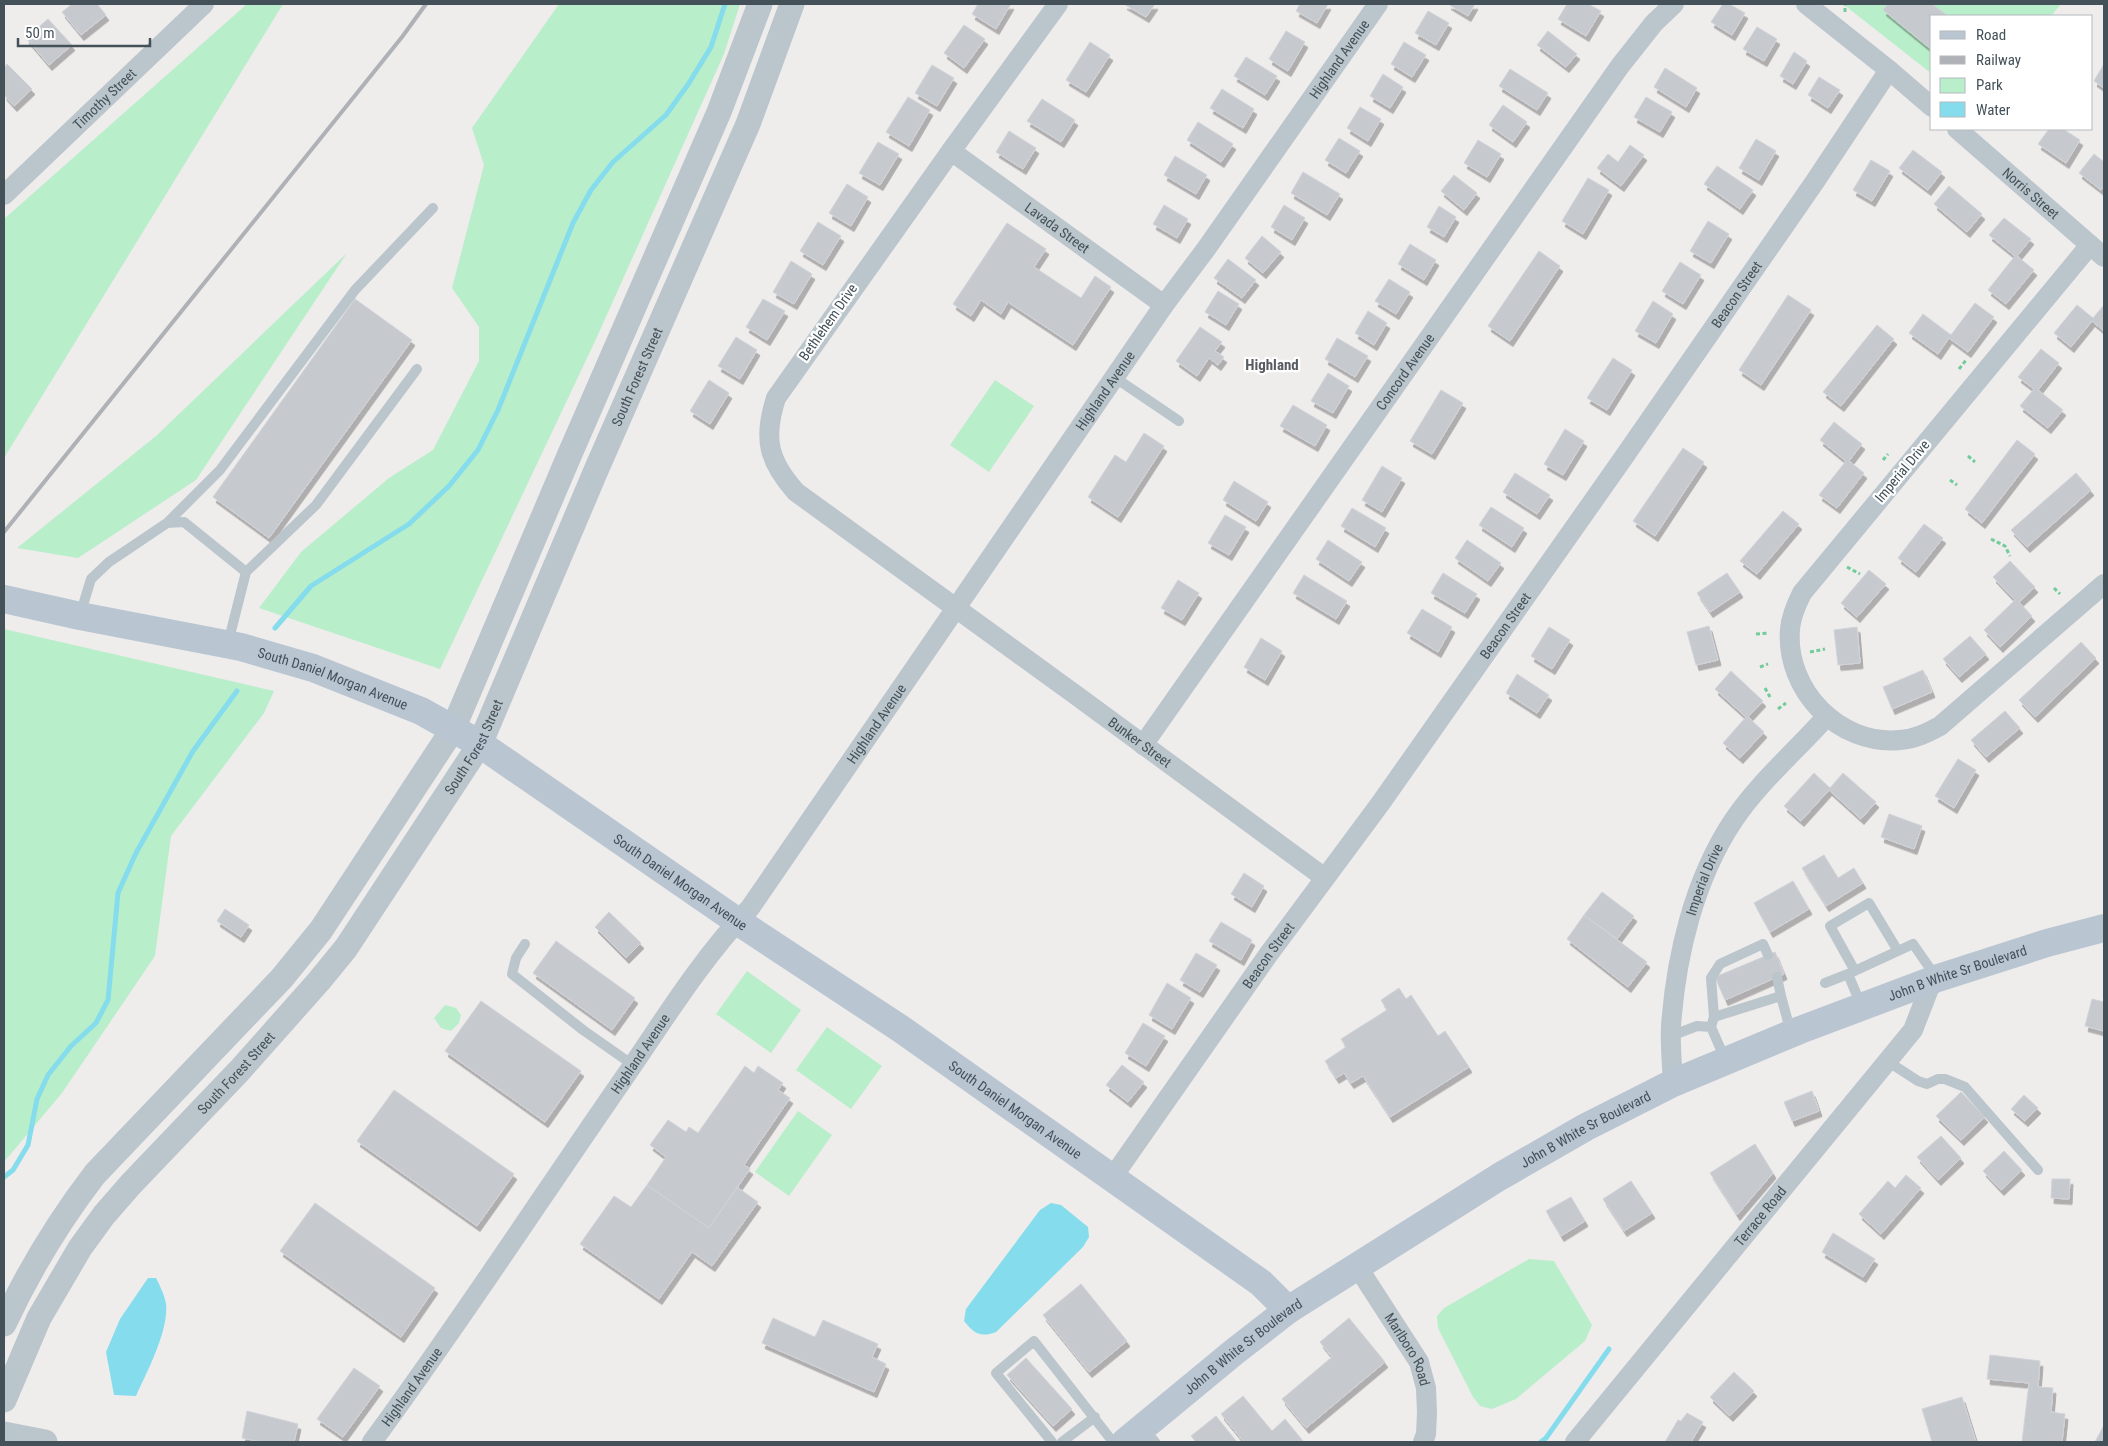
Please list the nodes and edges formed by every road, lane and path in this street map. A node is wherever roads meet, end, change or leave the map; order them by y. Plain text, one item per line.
1 (204, 4) edge
2 (760, 4) edge
3 (792, 4) edge
4 (1058, 4) edge
5 (1378, 4) edge
6 (1674, 4) edge
7 (1806, 4) edge
8 (1890, 70) junction
9 (1930, 105) edge
10 (1958, 130) edge
11 (951, 151) junction
12 (4, 195) edge
13 (433, 208) dead end
14 (2097, 251) edge
15 (1164, 305) junction
16 (1967, 359) dead end
17 (417, 369) dead end
18 (1960, 369) dead end
19 (1114, 377) junction
20 (1179, 421) dead end
21 (1888, 454) dead end
22 (1968, 456) dead end
23 (1883, 460) dead end
24 (1975, 462) dead end
25 (1950, 480) dead end
26 (1957, 485) dead end
27 (167, 523) junction
28 (1991, 538) dead end
29 (2010, 556) dead end
30 (1843, 564) dead end
31 (246, 572) junction
32 (1860, 574) dead end
33 (2104, 584) edge
34 (2054, 588) dead end
35 (2060, 594) dead end
36 (4, 599) edge
37 (956, 607) junction
38 (80, 616) junction
39 (1769, 633) dead end
40 (1756, 634) dead end
41 (228, 644) junction
42 (1825, 649) dead end
43 (1804, 653) dead end
44 (1768, 664) dead end
45 (1760, 667) dead end
46 (1765, 688) dead end
47 (1770, 697) dead end
48 (1786, 703) dead end
49 (1778, 709) dead end
50 (1827, 716) junction
51 (453, 729) junction
52 (480, 744) junction
53 (1143, 745) junction
54 (1325, 878) junction
55 (737, 922) junction
56 (2104, 928) edge
57 (525, 944) dead end
58 (1898, 951) junction
59 (1768, 955) dead end
60 (1852, 972) junction
61 (1777, 977) dead end
62 (1935, 980) junction
63 (1825, 983) dead end
64 (1781, 996) junction
65 (1862, 1008) junction
66 (1713, 1022) junction
67 (1792, 1034) junction
68 (1671, 1036) junction
69 (1725, 1060) junction
70 (1887, 1061) junction
71 (633, 1065) junction
72 (1673, 1082) junction
73 (2038, 1170) dead end
74 (1112, 1178) junction
75 (1357, 1266) junction
76 (1288, 1310) junction
77 (4, 1324) edge
78 (4, 1400) edge
79 (1095, 1417) junction
80 (4, 1434) edge
81 (1141, 1437) edge
82 (45, 1442) edge
83 (372, 1442) edge
84 (1052, 1442) edge
85 (1062, 1442) edge
86 (1113, 1442) edge
87 (1422, 1442) edge
88 (1575, 1442) edge

1 - 12 street, Timothy Street
2 - 51 street, South Forest Street
3 - 52 street, South Forest Street
4 - 11 street, Bethlehem Drive
5 - 15 street, Highland Avenue
6 - 53 street, Concord Avenue
7 - 8 street
8 - 9 street
8 - 54 street, Beacon Street
10 - 14 street, Norris Street
11 - 15 street, Lavada Street
11 - 37 street, Bethlehem Drive
13 - 27 lane
14 - 50 street, Imperial Drive
15 - 19 street, Highland Avenue
16 - 18 path
17 - 31 lane
19 - 20 lane
19 - 37 street, Highland Avenue
21 - 23 path
22 - 24 path
25 - 26 path
27 - 31 lane
27 - 38 lane
28 - 29 path
30 - 32 path
31 - 41 lane
33 - 50 street, Imperial Drive
34 - 35 path
36 - 38 main road, South Daniel Morgan Avenue
37 - 53 street, Bunker Street
37 - 55 street, Highland Avenue
38 - 41 main road, South Daniel Morgan Avenue
39 - 40 path
41 - 51 main road, South Daniel Morgan Avenue
42 - 43 path
44 - 45 path
46 - 47 path
48 - 49 path
50 - 68 street, Imperial Drive
51 - 52 main road, South Daniel Morgan Avenue
51 - 77 street, South Forest Street
52 - 55 main road, South Daniel Morgan Avenue
52 - 78 street, South Forest Street
53 - 54 street, Bunker Street
54 - 74 street, Beacon Street
55 - 71 street, Highland Avenue
55 - 74 main road, South Daniel Morgan Avenue
56 - 62 main road, John B White Sr Boulevard
57 - 71 lane
58 - 60 lane
58 - 60 lane
58 - 62 lane
59 - 66 lane
60 - 63 lane
60 - 65 lane
61 - 64 lane
62 - 65 main road, John B White Sr Boulevard
62 - 70 street, Terrace Road
64 - 66 lane
64 - 67 lane
65 - 67 main road, John B White Sr Boulevard
66 - 68 lane
66 - 69 lane
67 - 69 main road, John B White Sr Boulevard
68 - 72 street, Imperial Drive
69 - 72 main road, John B White Sr Boulevard
70 - 73 lane
70 - 88 street, Terrace Road
71 - 83 street, Highland Avenue
72 - 75 main road, John B White Sr Boulevard
74 - 76 main road, South Daniel Morgan Avenue
75 - 76 main road, John B White Sr Boulevard
75 - 87 street, Marlboro Road
76 - 81 main road, John B White Sr Boulevard
79 - 84 lane
79 - 85 lane
79 - 86 lane
80 - 82 street

